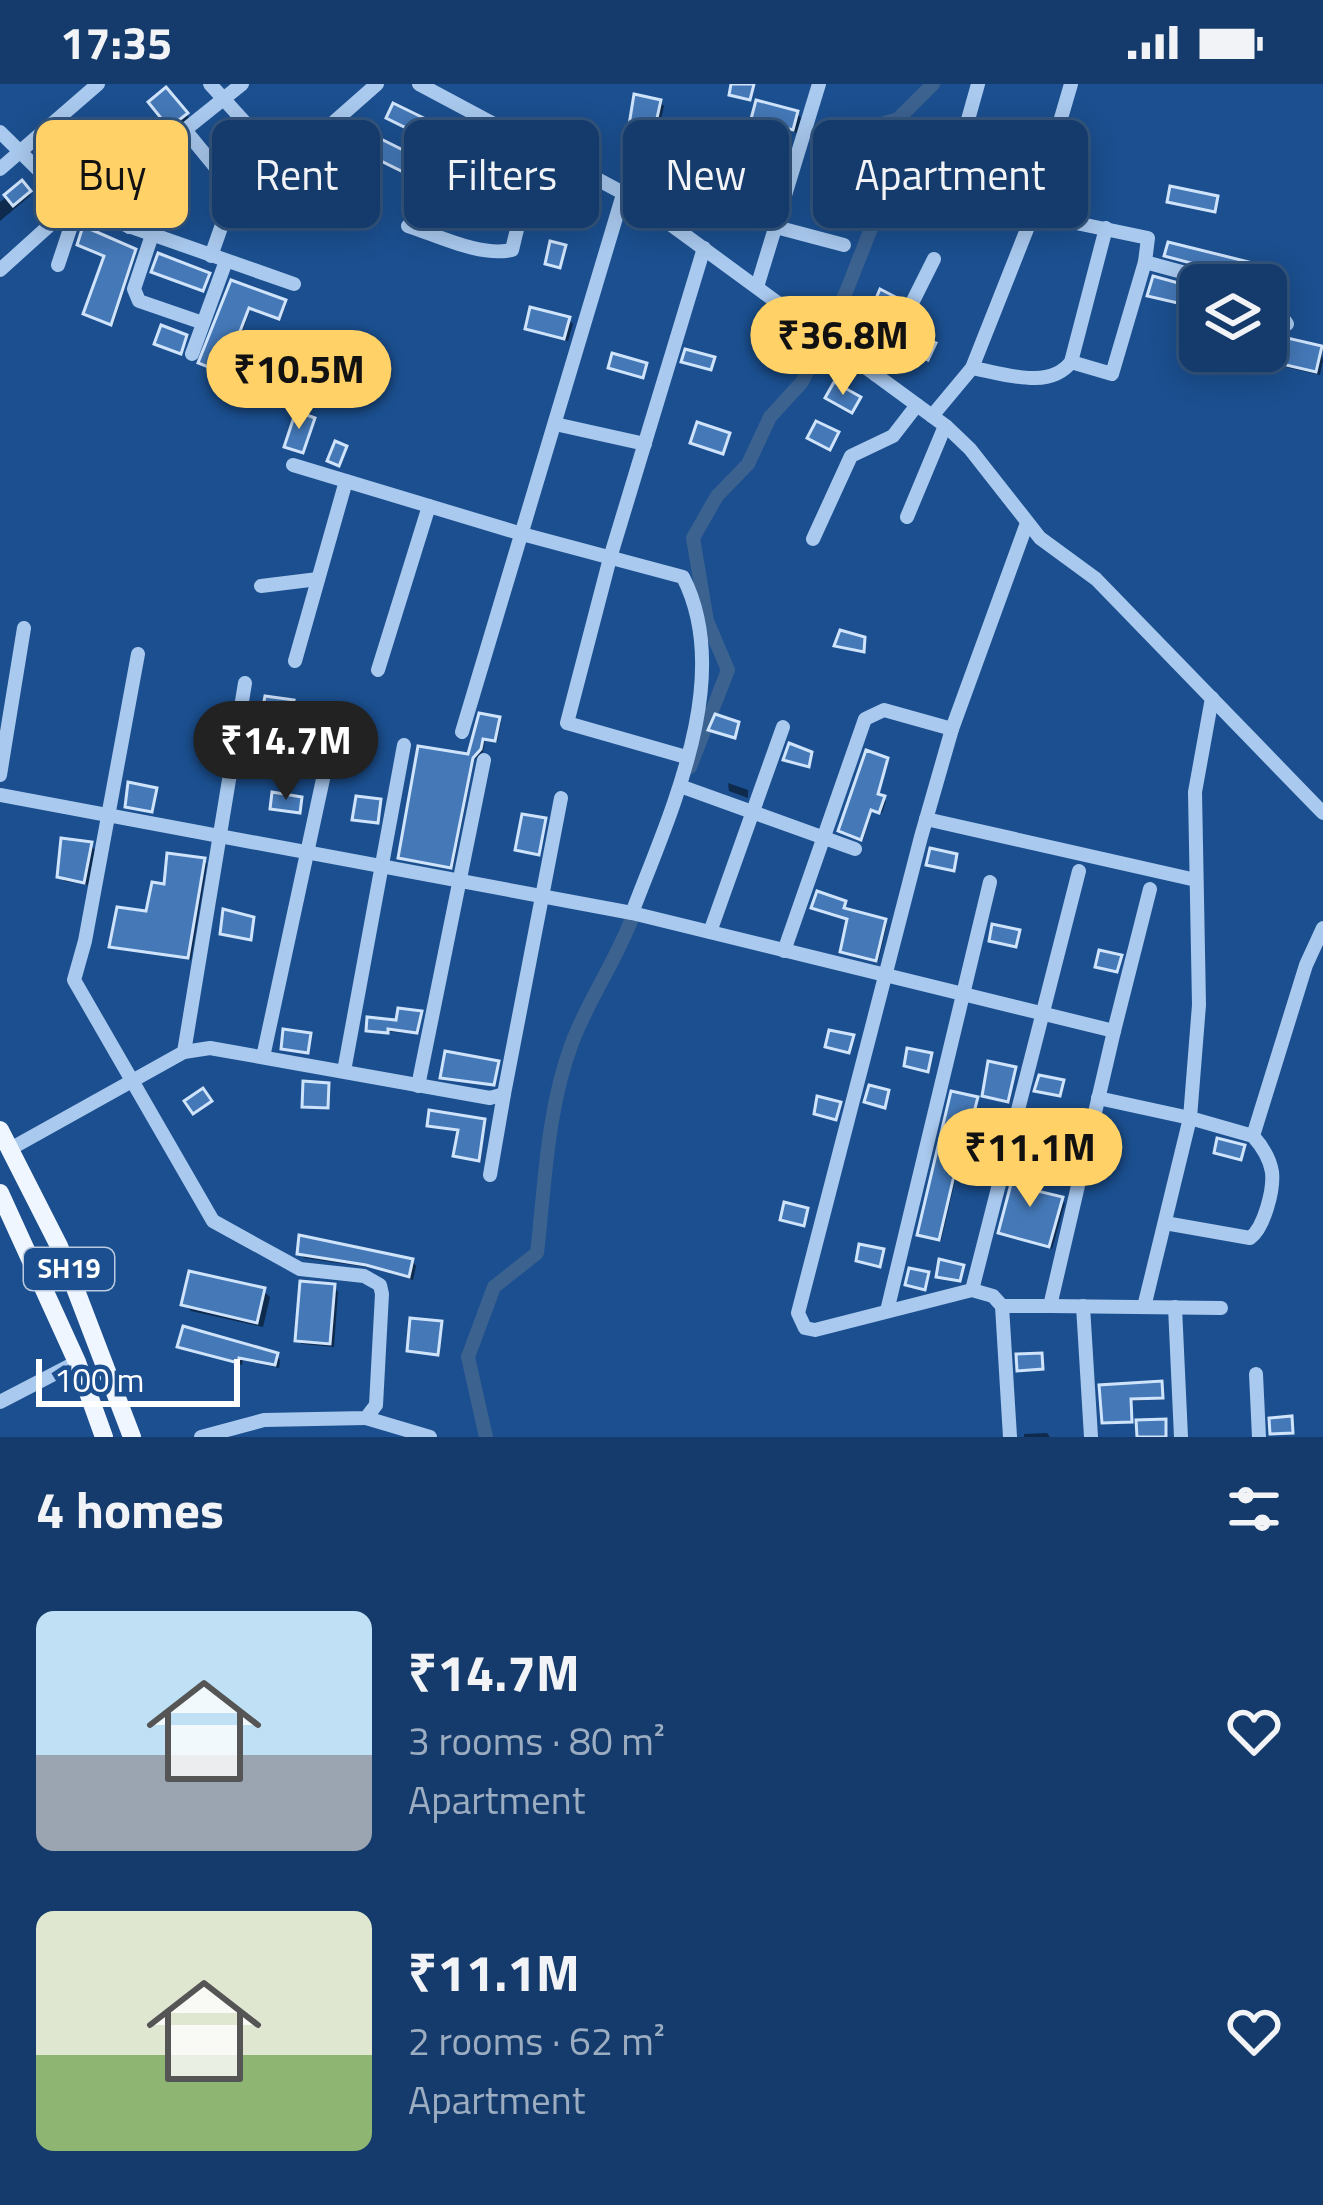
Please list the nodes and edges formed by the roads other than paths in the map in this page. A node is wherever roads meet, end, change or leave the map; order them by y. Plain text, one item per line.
1 (210, 84) edge
2 (242, 84) edge
3 (377, 84) edge
4 (419, 84) edge
5 (819, 84) edge
6 (978, 84) edge
7 (1071, 84) edge
8 (92, 86) edge
9 (224, 100) junction
10 (241, 120) edge
11 (338, 120) edge
12 (488, 120) edge
13 (968, 120) edge
14 (1060, 120) edge
15 (188, 128) edge
16 (0, 132) edge
17 (188, 134) edge
18 (19, 152) junction
19 (212, 163) edge
20 (0, 169) edge
21 (36, 169) edge
22 (789, 184) edge
23 (623, 194) edge
24 (1088, 225) edge
25 (50, 228) edge
26 (69, 228) edge
27 (132, 228) edge
28 (223, 228) edge
29 (414, 228) edge
30 (517, 228) edge
31 (676, 228) edge
32 (776, 228) edge
33 (780, 228) edge
34 (1027, 228) edge
35 (1106, 228) junction
36 (152, 235) junction
37 (844, 245) dead end
38 (704, 248) junction
39 (219, 258) junction
40 (934, 259) dead end
41 (1144, 262) junction
42 (58, 265) dead end
43 (0, 270) edge
44 (1179, 271) edge
45 (294, 284) dead end
46 (757, 287) junction
47 (203, 323) junction
48 (192, 354) dead end
49 (1071, 362) junction
50 (972, 368) junction
51 (876, 375) junction
52 (916, 406) junction
53 (938, 421) junction
54 (555, 424) junction
55 (644, 444) junction
56 (292, 465) dead end
57 (346, 481) junction
58 (429, 506) junction
59 (907, 517) dead end
60 (1027, 523) junction
61 (522, 534) junction
62 (813, 538) dead end
63 (610, 558) junction
64 (318, 579) junction
65 (261, 586) dead end
66 (24, 628) dead end
67 (139, 654) dead end
68 (295, 661) dead end
69 (378, 670) dead end
70 (245, 682) dead end
71 (1212, 698) junction
72 (783, 727) dead end
73 (334, 728) dead end
74 (952, 729) junction
75 (462, 732) dead end
76 (404, 745) dead end
77 (686, 757) junction
78 (484, 760) dead end
79 (0, 775) edge
80 (680, 786) junction
81 (0, 795) edge
82 (561, 798) dead end
83 (753, 812) junction
84 (1323, 813) edge
85 (106, 814) junction
86 (926, 819) junction
87 (220, 835) junction
88 (824, 838) junction
89 (855, 850) dead end
90 (307, 851) junction
91 (382, 865) junction
92 (1079, 872) dead end
93 (460, 879) junction
94 (1196, 880) junction
95 (990, 882) dead end
96 (1150, 889) dead end
97 (543, 894) junction
98 (632, 913) junction
99 (1323, 928) edge
100 (710, 932) junction
101 (784, 951) junction
102 (885, 977) junction
103 (962, 997) junction
104 (1042, 1015) junction
105 (1114, 1031) junction
106 (184, 1052) junction
107 (263, 1057) junction
108 (344, 1071) junction
109 (133, 1081) junction
110 (418, 1086) junction
111 (504, 1094) junction
112 (1098, 1098) junction
113 (1190, 1118) junction
114 (0, 1130) edge
115 (1253, 1136) junction
116 (10, 1149) junction
117 (490, 1175) dead end
118 (0, 1193) edge
119 (1165, 1223) junction
120 (972, 1290) junction
121 (1002, 1306) junction
122 (1050, 1306) junction
123 (1083, 1306) junction
124 (1144, 1307) junction
125 (1175, 1307) junction
126 (1221, 1308) dead end
127 (887, 1311) junction
128 (77, 1362) junction
129 (1256, 1374) dead end
130 (0, 1402) edge
131 (366, 1418) junction
132 (104, 1437) edge
133 (133, 1437) edge
134 (201, 1437) edge
135 (430, 1437) edge
136 (1010, 1437) edge
137 (1091, 1437) edge
138 (1181, 1437) edge
139 (1259, 1437) edge

1 - 9 street
2 - 9 street
3 - 11 street
4 - 12 street
5 - 22 street
6 - 13 street
7 - 14 street
8 - 18 street
9 - 10 street
9 - 15 street
16 - 18 street
17 - 19 street
18 - 20 street
18 - 21 street
23 - 54 street
24 - 35 street
25 - 43 street
26 - 42 street
27 - 36 street
28 - 39 street
29 - 30 street
31 - 38 street
32 - 46 street
33 - 37 street
34 - 50 street
35 - 41 street
35 - 49 street
36 - 39 street
36 - 47 street
38 - 46 street
38 - 55 street
39 - 45 street
39 - 47 street
40 - 51 street
41 - 44 street
41 - 49 street
46 - 51 street
47 - 48 street
49 - 50 street
50 - 53 street
51 - 52 street
52 - 53 street
52 - 62 street
53 - 59 street
53 - 60 street
54 - 55 street
54 - 61 street
55 - 63 street
56 - 57 street
57 - 58 street
57 - 64 street
58 - 61 street
58 - 69 street
60 - 71 street
60 - 74 street
61 - 63 street
61 - 75 street
63 - 77 street
63 - 77 street
64 - 65 street
64 - 68 street
66 - 79 street
67 - 85 street
70 - 87 street
71 - 84 street
71 - 94 street
72 - 83 street
73 - 90 street
74 - 86 street
74 - 88 street
76 - 91 street
77 - 80 street
78 - 93 street
80 - 83 street
80 - 98 street
81 - 85 street
82 - 97 street
83 - 88 street
83 - 100 street
85 - 87 street
85 - 109 street
86 - 94 street
86 - 102 street
87 - 90 street
87 - 106 street
88 - 89 street
88 - 101 street
90 - 91 street
90 - 107 street
91 - 93 street
91 - 108 street
92 - 104 street
93 - 97 street
93 - 110 street
94 - 113 street
95 - 103 street
96 - 105 street
97 - 98 street
97 - 111 street
98 - 100 street
99 - 115 street
100 - 101 street
101 - 102 street
102 - 103 street
102 - 127 street
103 - 104 street
103 - 127 street
104 - 105 street
104 - 120 street
105 - 112 street
106 - 107 street
106 - 109 street
107 - 108 street
108 - 110 street
109 - 116 street
109 - 131 street
110 - 111 street
111 - 117 street
112 - 113 street
112 - 122 street
113 - 115 street
113 - 119 street
114 - 116 main road, SH19
115 - 119 street
116 - 133 main road, SH19
118 - 128 main road, SH19
119 - 124 street
120 - 121 street
120 - 127 street
121 - 122 street
121 - 136 street
122 - 123 street
123 - 124 street
123 - 137 street
124 - 125 street
125 - 126 street
125 - 138 street
128 - 130 street
128 - 132 main road, SH19
129 - 139 street
131 - 134 street
131 - 135 street

